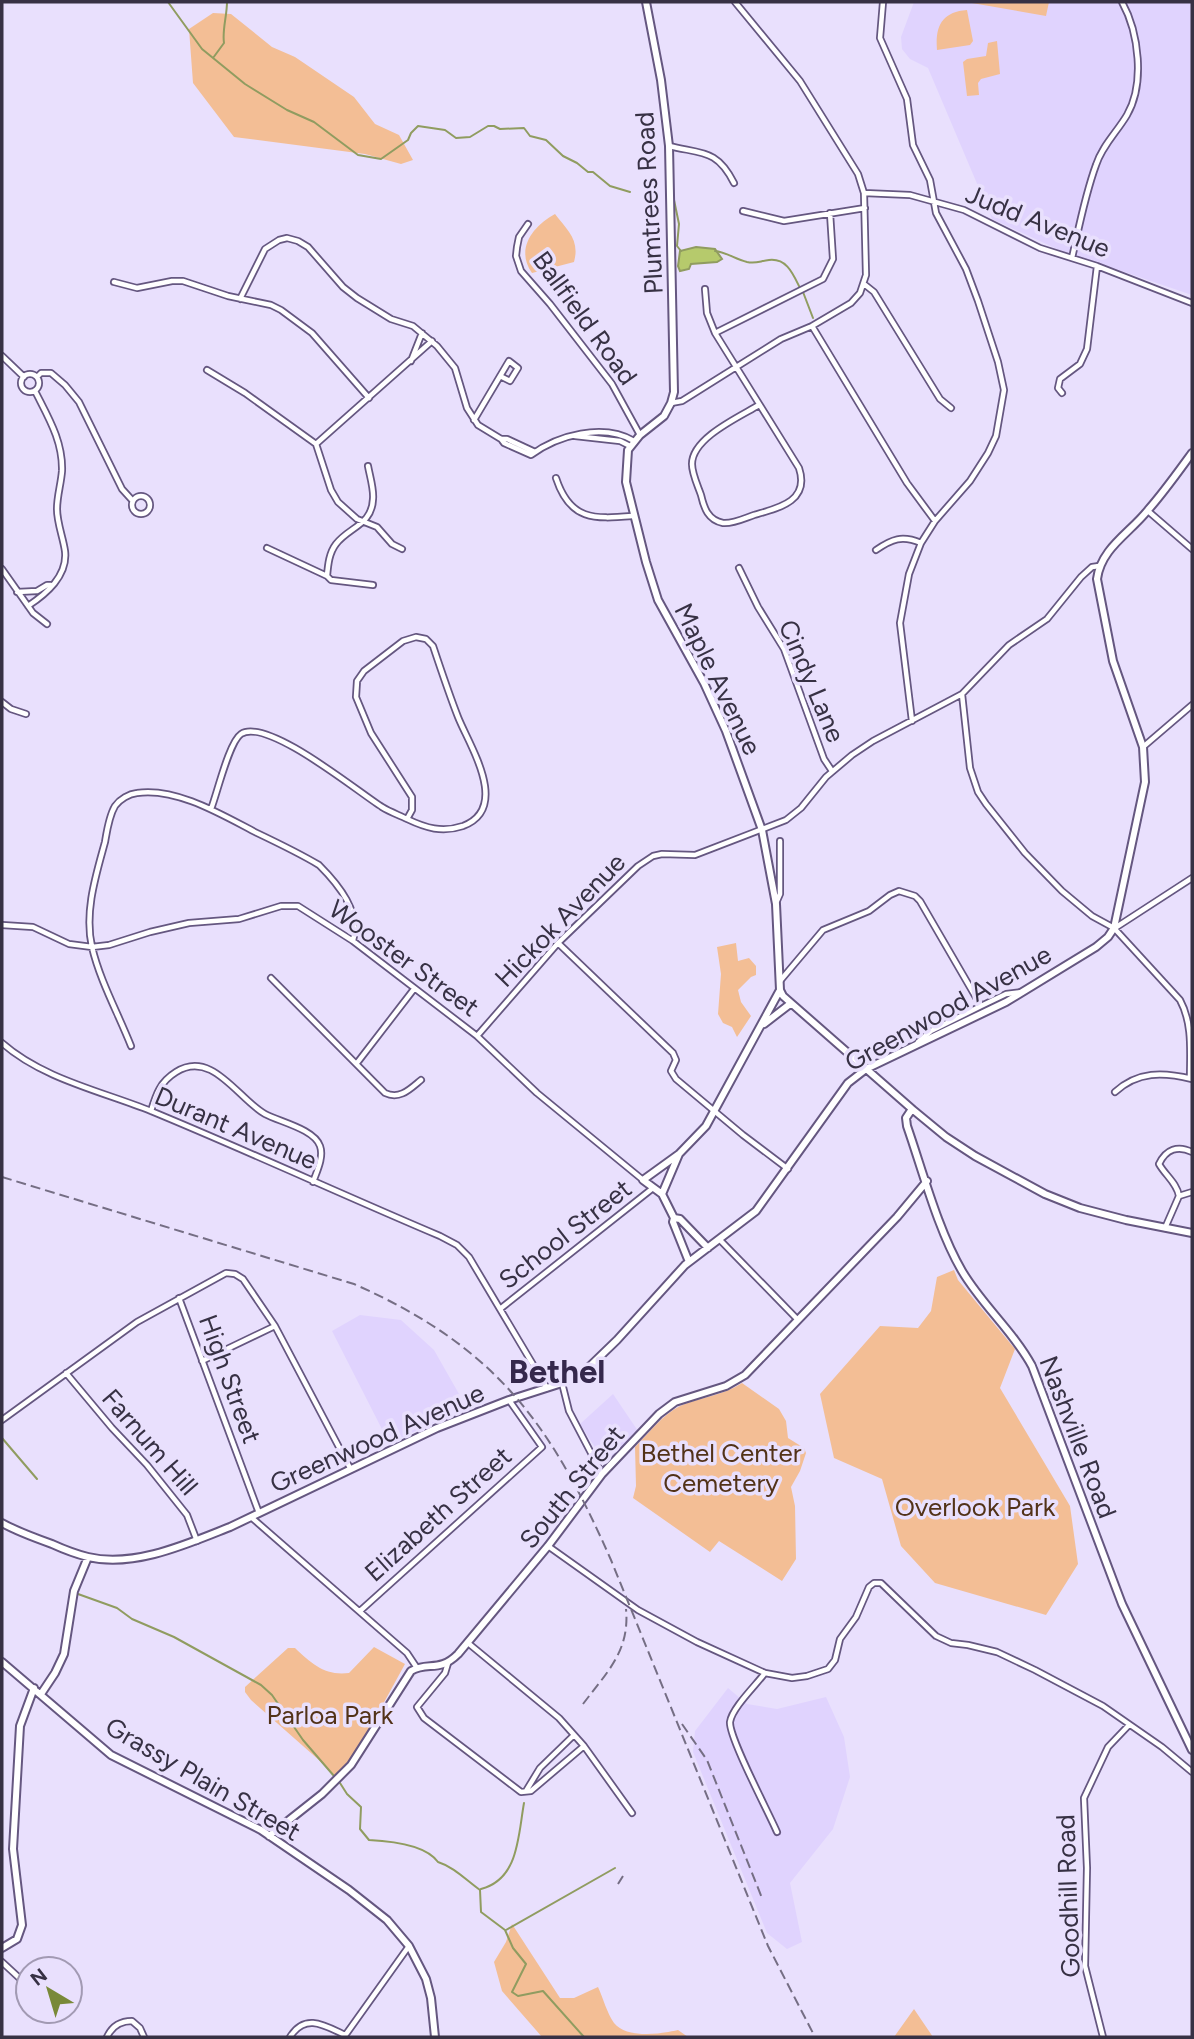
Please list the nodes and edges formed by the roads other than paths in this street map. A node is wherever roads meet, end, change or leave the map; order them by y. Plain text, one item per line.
1 (646, 2) edge
2 (735, 2) edge
3 (883, 2) edge
4 (1122, 2) edge
5 (669, 146) junction
6 (734, 183) dead end
7 (864, 193) junction
8 (935, 201) junction
9 (865, 208) junction
10 (743, 211) dead end
11 (830, 213) junction
12 (528, 224) dead end
13 (1072, 258) junction
14 (1097, 266) junction
15 (114, 282) dead end
16 (864, 284) junction
17 (705, 289) dead end
18 (240, 299) junction
19 (1192, 303) edge
20 (812, 326) junction
21 (422, 332) junction
22 (715, 333) junction
23 (432, 341) junction
24 (2, 356) edge
25 (411, 362) junction
26 (736, 367) junction
27 (207, 370) dead end
28 (500, 376) junction
29 (24, 377) junction
30 (37, 377) junction
31 (35, 391) junction
32 (1062, 393) dead end
33 (369, 398) junction
34 (671, 403) junction
35 (759, 405) junction
36 (951, 408) dead end
37 (474, 420) junction
38 (640, 435) junction
39 (316, 444) junction
40 (632, 444) junction
41 (1192, 453) edge
42 (368, 466) dead end
43 (556, 478) dead end
44 (132, 500) junction
45 (1148, 511) junction
46 (634, 516) junction
47 (363, 522) junction
48 (935, 522) junction
49 (921, 543) junction
50 (267, 548) dead end
51 (402, 549) dead end
52 (1192, 549) edge
53 (876, 550) dead end
54 (1099, 566) junction
55 (739, 568) dead end
56 (2, 569) edge
57 (327, 576) junction
58 (51, 585) junction
59 (373, 585) dead end
60 (17, 592) junction
61 (28, 606) junction
62 (47, 624) dead end
63 (962, 694) junction
64 (2, 702) edge
65 (1192, 705) edge
66 (26, 714) dead end
67 (912, 721) junction
68 (1143, 747) junction
69 (832, 771) junction
70 (211, 809) junction
71 (407, 819) junction
72 (762, 830) junction
73 (780, 841) dead end
74 (1192, 878) edge
75 (776, 904) junction
76 (2, 925) edge
77 (1114, 928) junction
78 (353, 941) junction
79 (558, 943) junction
80 (92, 947) junction
81 (271, 978) dead end
82 (780, 981) junction
83 (414, 989) junction
84 (780, 990) junction
85 (1023, 992) junction
86 (790, 1004) junction
87 (981, 1006) junction
88 (761, 1028) junction
89 (477, 1036) junction
90 (2, 1043) edge
91 (131, 1046) dead end
92 (912, 1048) junction
93 (356, 1063) junction
94 (866, 1069) junction
95 (1191, 1079) edge
96 (421, 1080) dead end
97 (1115, 1092) dead end
98 (912, 1109) junction
99 (151, 1111) junction
100 (715, 1111) junction
101 (1192, 1152) edge
102 (679, 1154) junction
103 (788, 1169) junction
104 (643, 1180) junction
105 (927, 1181) junction
106 (313, 1182) junction
107 (653, 1188) junction
108 (1192, 1192) edge
109 (662, 1194) junction
110 (1179, 1196) junction
111 (674, 1218) junction
112 (1165, 1228) junction
113 (1192, 1233) edge
114 (720, 1240) junction
115 (708, 1248) junction
116 (689, 1262) junction
117 (179, 1298) junction
118 (500, 1309) junction
119 (798, 1320) junction
120 (275, 1326) junction
121 (202, 1361) junction
122 (66, 1373) junction
123 (562, 1383) junction
124 (547, 1388) junction
125 (509, 1400) junction
126 (2, 1420) edge
127 (350, 1468) junction
128 (602, 1474) junction
129 (259, 1514) junction
130 (251, 1517) junction
131 (2, 1523) edge
132 (197, 1541) junction
133 (548, 1546) junction
134 (88, 1557) junction
135 (360, 1611) junction
136 (468, 1643) junction
137 (2, 1662) edge
138 (448, 1663) junction
139 (417, 1668) junction
140 (765, 1674) junction
141 (34, 1688) junction
142 (41, 1694) junction
143 (1129, 1724) junction
144 (574, 1735) junction
145 (584, 1746) junction
146 (1192, 1750) edge
147 (1192, 1772) edge
148 (526, 1792) junction
149 (632, 1812) dead end
150 (778, 1832) dead end
151 (270, 1836) junction
152 (409, 1945) junction
153 (2, 1948) edge
154 (345, 2036) edge
155 (107, 2037) edge
156 (144, 2037) edge
157 (290, 2037) edge
158 (435, 2037) edge
159 (1103, 2037) edge

1 - 5 main road, Plumtrees Road
2 - 7 street
3 - 8 street
4 - 13 street
5 - 6 street
5 - 34 main road, Plumtrees Road
7 - 8 street, Judd Avenue
7 - 9 street
8 - 13 street, Judd Avenue
8 - 48 street
9 - 11 street
9 - 16 street
10 - 11 street
11 - 22 street
12 - 38 street, Ballfield Road
13 - 14 street, Judd Avenue
14 - 19 street, Judd Avenue
14 - 32 street
15 - 18 street
16 - 20 street
16 - 36 street
17 - 22 street
18 - 21 street
18 - 33 street
20 - 26 street
20 - 48 street
21 - 23 street
21 - 25 street
22 - 26 street
23 - 25 street
23 - 37 street
24 - 29 street
25 - 33 street
26 - 34 street
26 - 35 street
27 - 39 street
28 - 28 street
28 - 37 street
29 - 30 street
29 - 31 street
30 - 31 street
30 - 44 street
31 - 58 street
33 - 39 street
34 - 38 main road
35 - 35 street
37 - 40 street
38 - 40 main road
39 - 47 street
40 - 46 main road, Maple Avenue
41 - 45 main road
42 - 47 street
43 - 46 street
44 - 44 street
45 - 52 street
45 - 54 main road
46 - 72 main road, Maple Avenue
47 - 51 street
47 - 57 street
48 - 49 street
49 - 53 street
49 - 67 street
50 - 57 street
54 - 63 street, Hickok Avenue
54 - 68 main road
55 - 69 street, Cindy Lane
56 - 60 street
57 - 59 street
58 - 60 street
58 - 61 street
60 - 61 street
61 - 62 street
63 - 67 street, Hickok Avenue
63 - 77 street
64 - 66 street
65 - 68 street
67 - 69 street, Hickok Avenue
68 - 77 main road
69 - 72 street, Hickok Avenue
70 - 71 street
70 - 78 street
70 - 80 street
71 - 71 street
72 - 75 main road, Maple Avenue
72 - 79 street, Hickok Avenue
73 - 75 street
74 - 77 street
75 - 82 main road, Maple Avenue
76 - 80 street, Wooster Street
77 - 85 main road, Greenwood Avenue
77 - 95 street
78 - 80 street, Wooster Street
78 - 83 street, Wooster Street
79 - 89 street, Hickok Avenue
79 - 100 street
80 - 91 street
81 - 93 street
82 - 84 main road, Maple Avenue
82 - 87 street
83 - 89 street, Wooster Street
83 - 93 street
84 - 86 main road
84 - 88 main road
85 - 87 street
85 - 92 main road, Greenwood Avenue
86 - 88 main road
86 - 94 main road
87 - 92 street
88 - 100 main road
89 - 104 street, Wooster Street
90 - 99 street, Durant Avenue
92 - 94 main road, Greenwood Avenue
93 - 96 street
94 - 98 main road
94 - 103 main road, Greenwood Avenue
95 - 97 street
98 - 105 main road, Nashville Road
98 - 112 main road
99 - 106 street, Durant Avenue
99 - 106 street
100 - 102 main road
100 - 103 street
101 - 110 street
102 - 104 main road
102 - 109 main road
103 - 114 main road, Greenwood Avenue
104 - 107 main road, Wooster Street
105 - 119 main road, South Street
105 - 146 main road, Nashville Road
106 - 118 street, Durant Avenue
107 - 109 main road, Wooster Street
107 - 118 street, School Street
108 - 110 street
109 - 111 main road
110 - 112 street
111 - 115 main road
111 - 116 main road
112 - 113 main road
114 - 115 main road, Greenwood Avenue
114 - 119 street
115 - 116 main road, Greenwood Avenue
116 - 123 main road, Greenwood Avenue
117 - 120 street
117 - 121 street, High Street
117 - 122 street
118 - 124 street
119 - 128 main road, South Street
120 - 121 street
120 - 127 street
121 - 129 street, High Street
122 - 126 street
122 - 132 street, Farnum Hill
123 - 124 main road, Greenwood Avenue
123 - 128 street
124 - 125 main road, Greenwood Avenue
125 - 127 main road, Greenwood Avenue
125 - 135 street, Elizabeth Street
127 - 129 main road, Greenwood Avenue
128 - 133 main road, South Street
129 - 130 main road, Greenwood Avenue
130 - 132 main road, Greenwood Avenue
130 - 135 street
131 - 134 main road, Greenwood Avenue
132 - 134 main road, Greenwood Avenue
133 - 136 main road, South Street
133 - 140 street
134 - 142 main road
135 - 139 street
136 - 138 main road, South Street
136 - 144 street
137 - 141 main road, Grassy Plain Street
138 - 139 main road
138 - 148 street
139 - 151 main road
140 - 143 street
140 - 150 street
141 - 142 main road, Grassy Plain Street
141 - 153 main road
142 - 151 main road, Grassy Plain Street
143 - 147 street
143 - 159 street, Goodhill Road
144 - 145 street
144 - 148 street
145 - 148 street
145 - 149 street
151 - 152 main road, Grassy Plain Street
152 - 154 street
152 - 158 main road, Grassy Plain Street
154 - 157 street
155 - 156 street

